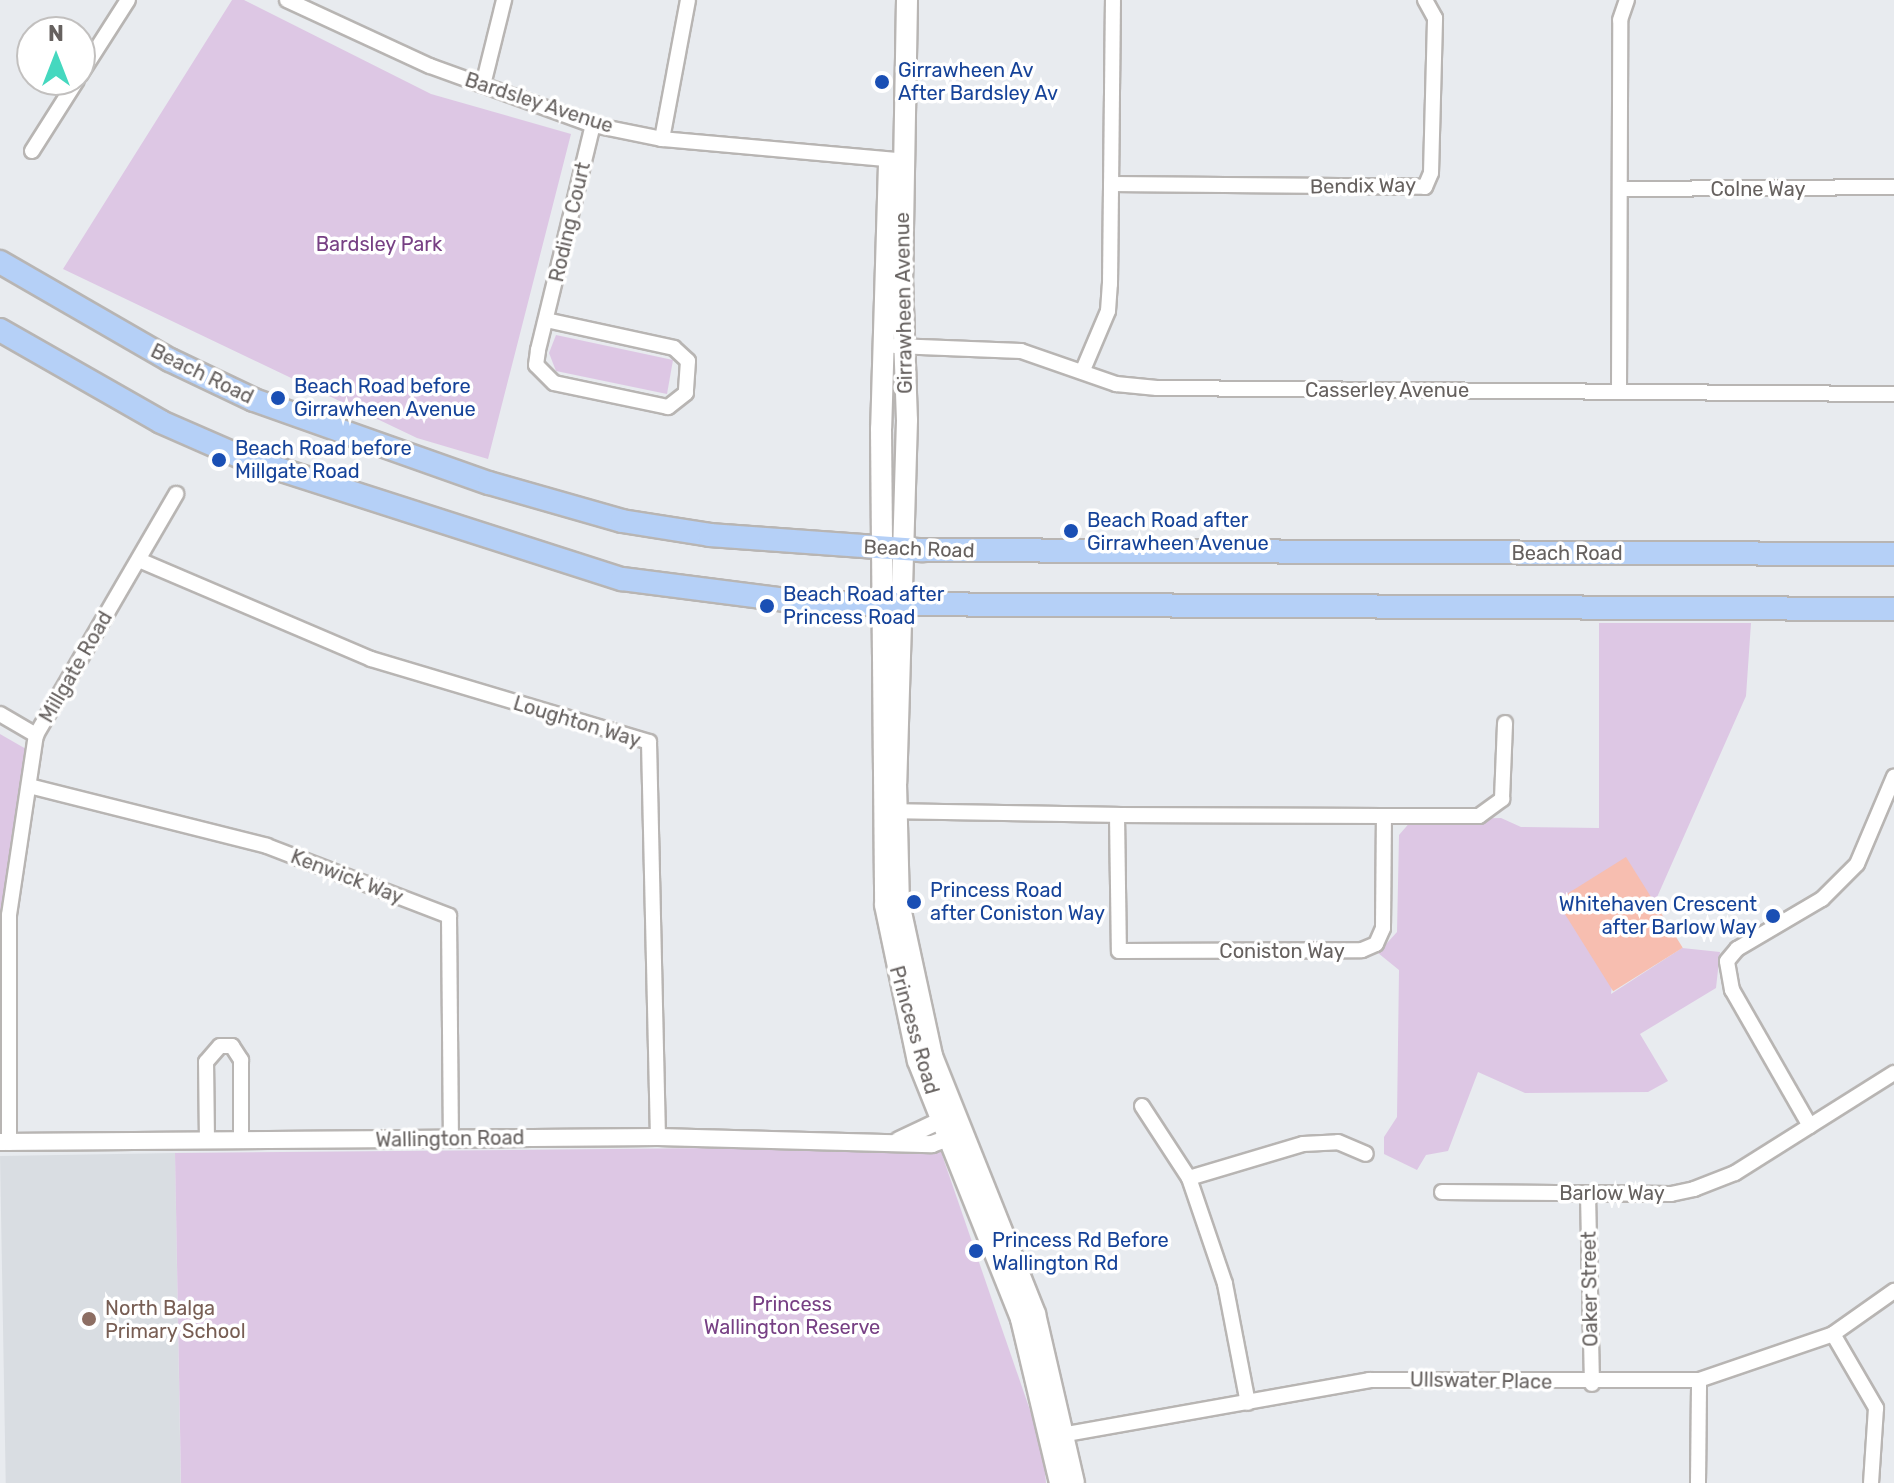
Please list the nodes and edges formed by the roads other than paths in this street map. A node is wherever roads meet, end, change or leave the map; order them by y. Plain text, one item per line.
1 (128, 0) edge
2 (287, 0) edge
3 (504, 0) edge
4 (688, 0) edge
5 (893, 0) edge
6 (907, 0) edge
7 (1113, 0) edge
8 (1425, 0) edge
9 (1627, 0) edge
10 (96, 50) edge
11 (483, 85) junction
12 (67, 96) edge
13 (593, 125) junction
14 (662, 139) junction
15 (32, 151) dead end
16 (896, 160) junction
17 (1111, 184) junction
18 (1894, 187) edge
19 (1621, 189) junction
20 (0, 262) edge
21 (546, 320) junction
22 (0, 330) edge
23 (895, 346) junction
24 (1083, 370) junction
25 (1619, 391) junction
26 (1894, 394) edge
27 (176, 494) dead end
28 (893, 549) junction
29 (1894, 554) edge
30 (139, 560) junction
31 (893, 605) junction
32 (1894, 609) edge
33 (0, 714) edge
34 (1505, 723) dead end
35 (36, 735) junction
36 (1894, 777) edge
37 (29, 786) junction
38 (889, 811) junction
39 (1117, 815) junction
40 (1384, 816) junction
41 (1894, 1073) edge
42 (1142, 1106) dead end
43 (951, 1126) junction
44 (1810, 1126) junction
45 (658, 1137) junction
46 (451, 1139) junction
47 (241, 1140) junction
48 (207, 1141) junction
49 (4, 1142) edge
50 (1366, 1154) dead end
51 (1189, 1178) junction
52 (1442, 1192) dead end
53 (1588, 1194) junction
54 (1894, 1291) edge
55 (1833, 1334) junction
56 (1699, 1380) junction
57 (1592, 1384) junction
58 (1248, 1403) junction
59 (1059, 1436) junction
60 (1060, 1483) edge
61 (1074, 1483) edge
62 (1698, 1483) edge
63 (1871, 1483) edge

1 - 10 street
2 - 11 street, Bardsley Avenue
3 - 11 street
4 - 14 street
5 - 16 main road, Girrawheen Avenue
6 - 16 main road, Girrawheen Avenue
7 - 17 street
8 - 17 street, Bendix Way
9 - 19 street
11 - 13 street, Bardsley Avenue
12 - 15 street
13 - 14 street, Bardsley Avenue
13 - 21 street, Roding Court
14 - 16 street, Bardsley Avenue
16 - 23 main road, Girrawheen Avenue
17 - 24 street
18 - 19 street, Colne Way
19 - 25 street
20 - 28 main road, Beach Road
21 - 21 street, Roding Court
22 - 31 main road
23 - 24 street, Casserley Avenue
23 - 28 main road, Girrawheen Avenue
24 - 25 street, Casserley Avenue
25 - 26 street, Casserley Avenue
27 - 30 street, Millgate Road
28 - 29 main road, Beach Road
28 - 31 main road, Girrawheen Avenue
30 - 35 street, Millgate Road
30 - 45 street, Loughton Way
31 - 32 main road
31 - 38 main road, Princess Road
33 - 35 street
34 - 40 street
35 - 37 street, Millgate Road
36 - 44 street
37 - 46 street, Kenwick Way
37 - 49 street, Millgate Road
38 - 39 street
38 - 43 main road, Princess Road
39 - 40 street
39 - 40 street, Coniston Way
41 - 44 street, Barlow Way
42 - 51 street
43 - 45 street, Wallington Road
43 - 59 main road, Princess Road
44 - 53 street, Barlow Way
45 - 46 street, Wallington Road
46 - 47 street, Wallington Road
47 - 48 street, Wallington Road
47 - 48 street
48 - 49 street, Wallington Road
50 - 51 street
51 - 58 street
52 - 53 street, Barlow Way
53 - 57 street, Oaker Street
54 - 55 street, Ullswater Place
55 - 56 street, Ullswater Place
55 - 63 street
56 - 57 street, Ullswater Place
56 - 62 street
57 - 58 street, Ullswater Place
58 - 59 street, Ullswater Place
59 - 60 main road, Princess Road
59 - 61 main road, Princess Road

